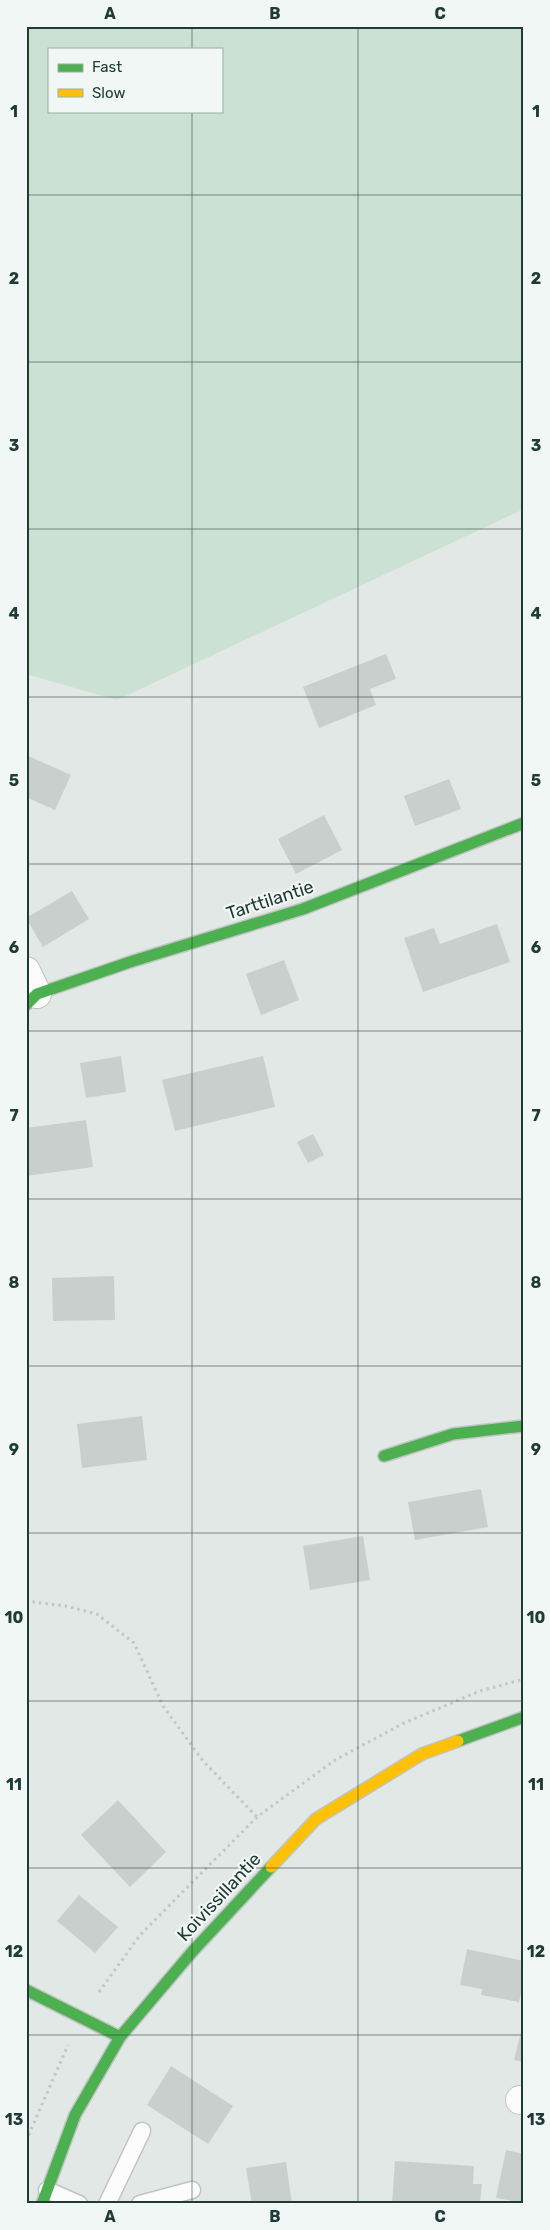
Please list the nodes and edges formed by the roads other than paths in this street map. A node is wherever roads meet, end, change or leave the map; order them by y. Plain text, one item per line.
1 (524, 823) edge
2 (30, 990) edge
3 (524, 1426) edge
4 (384, 1456) dead end
5 (524, 1717) edge
6 (26, 1990) edge
7 (120, 2037) junction
8 (142, 2131) dead end
9 (192, 2190) dead end
10 (44, 2197) edge
11 (79, 2204) edge
12 (107, 2204) edge
13 (140, 2204) edge

1 - 2 street, Tarttilantie
3 - 4 street
5 - 7 street, Koivissillantie
6 - 7 street
7 - 10 street, Koivissillantie
8 - 12 lane
9 - 13 lane
10 - 11 lane

